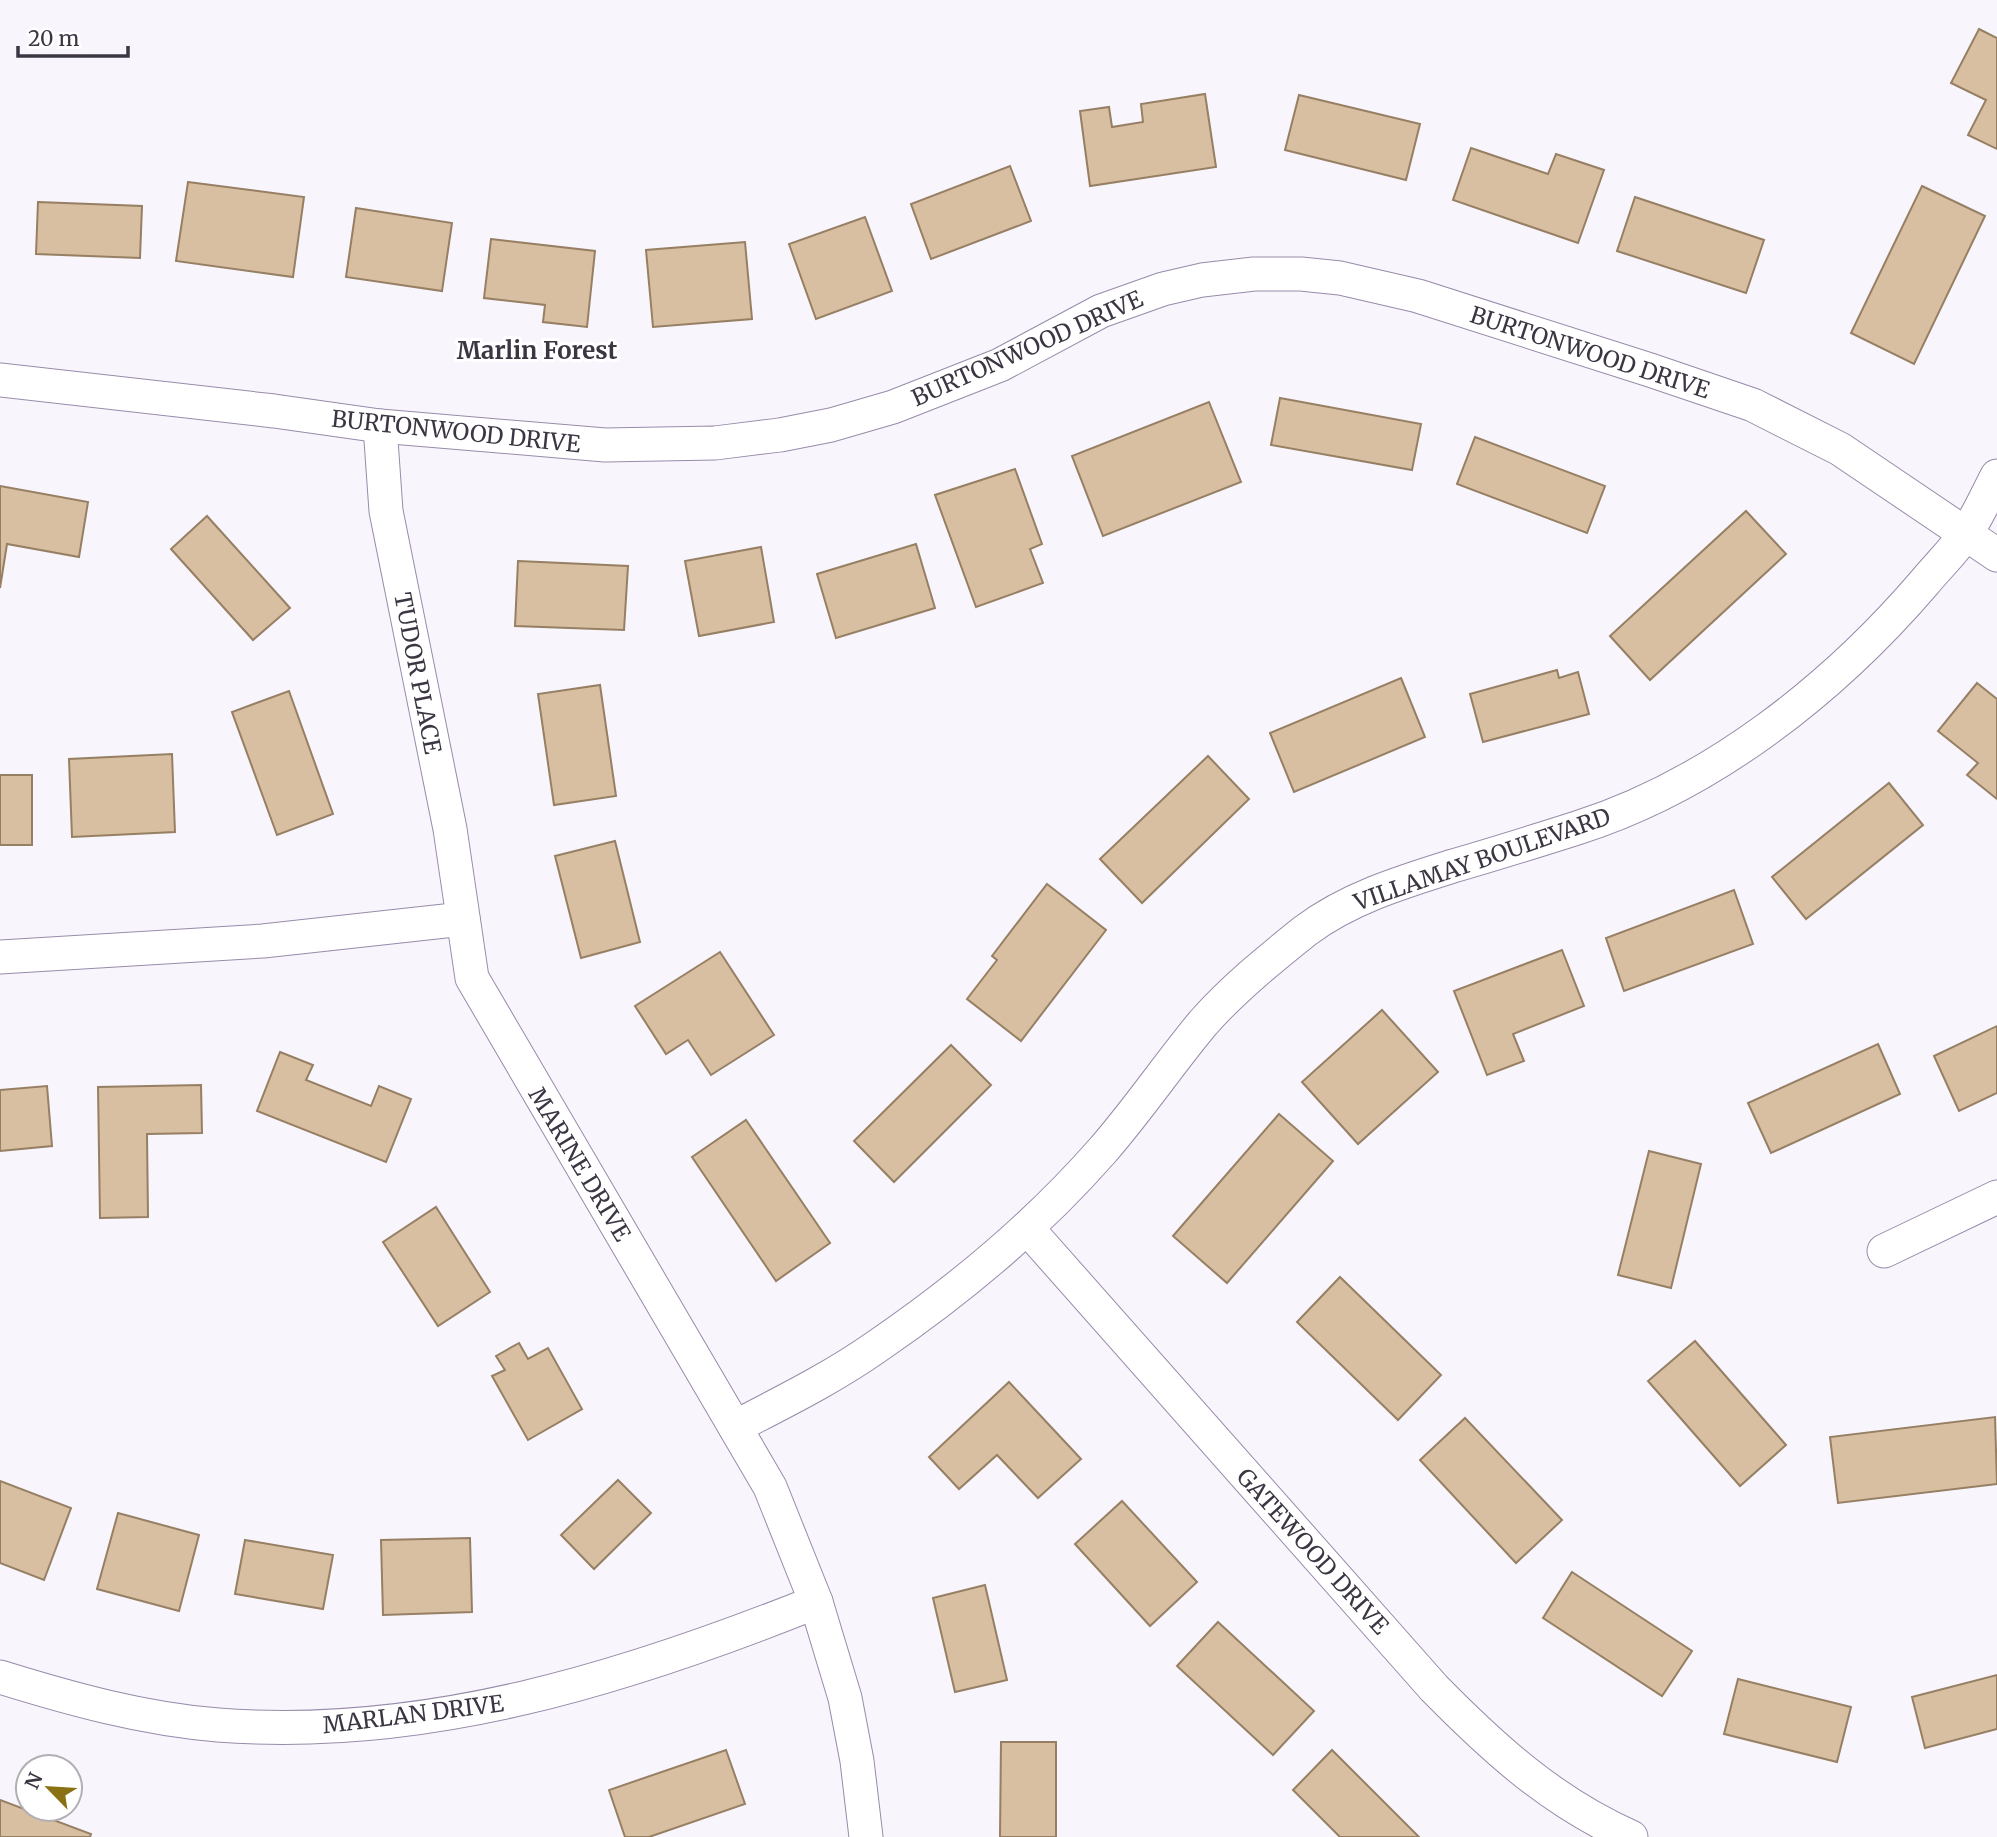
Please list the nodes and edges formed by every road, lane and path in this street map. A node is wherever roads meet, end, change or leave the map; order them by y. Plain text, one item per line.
1 (0, 380) edge
2 (380, 426) junction
3 (1997, 476) edge
4 (1966, 533) junction
5 (1997, 555) edge
6 (463, 919) junction
7 (0, 957) edge
8 (1997, 1198) edge
9 (1027, 1228) junction
10 (1884, 1251) dead end
11 (735, 1427) junction
12 (816, 1602) junction
13 (0, 1677) edge
14 (866, 1837) edge
15 (1632, 1837) edge

1 - 2 street, BURTONWOOD DRIVE
2 - 4 street, BURTONWOOD DRIVE
2 - 6 street, TUDOR PLACE
3 - 4 street, VILLAMAY BOULEVARD
4 - 5 street, BURTONWOOD DRIVE
4 - 9 street, VILLAMAY BOULEVARD
6 - 7 street
6 - 11 street, MARINE DRIVE
8 - 10 street
9 - 11 street, VILLAMAY BOULEVARD
9 - 15 street, GATEWOOD DRIVE
11 - 12 street, MARINE DRIVE
12 - 13 street, MARLAN DRIVE
12 - 14 street, MARINE DRIVE

